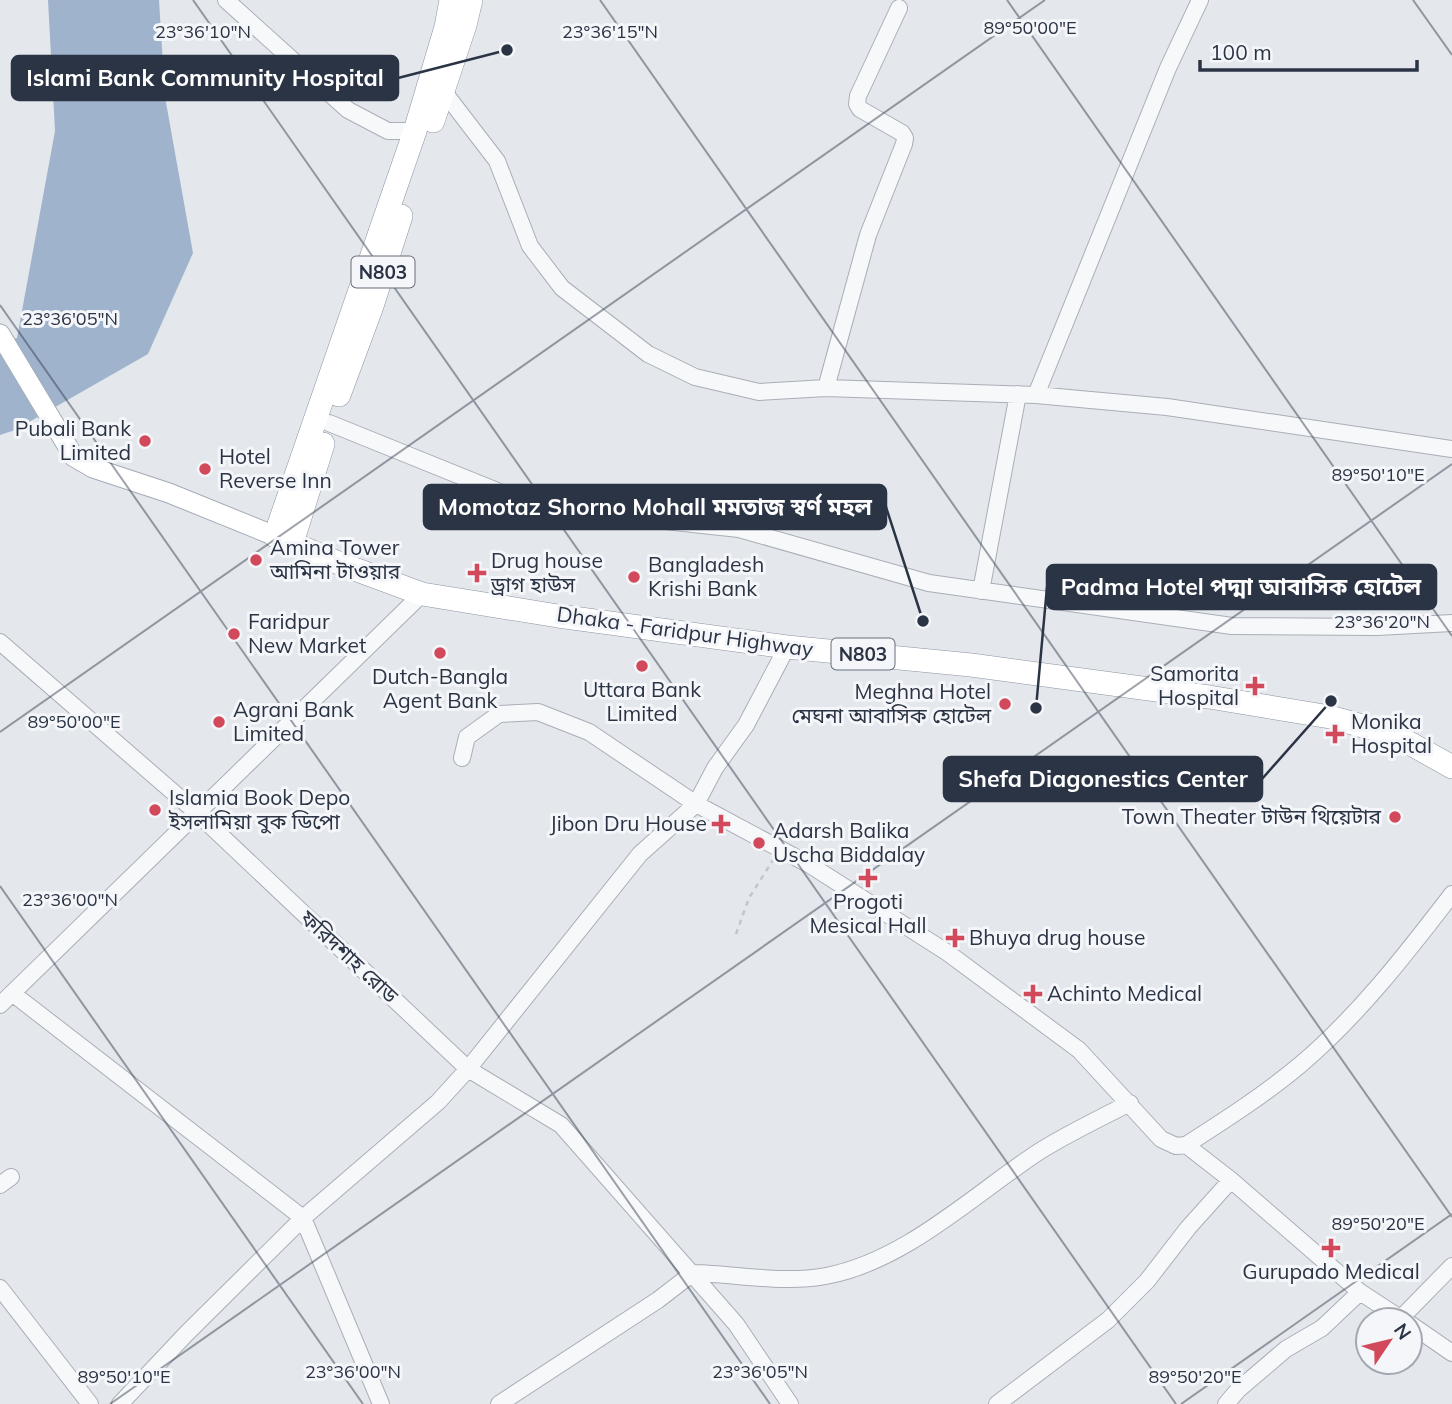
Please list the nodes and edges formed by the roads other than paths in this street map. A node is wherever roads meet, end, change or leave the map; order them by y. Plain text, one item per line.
1 (226, 0) edge
2 (451, 0) edge
3 (471, 0) edge
4 (1200, 0) edge
5 (899, 8) dead end
6 (437, 88) junction
7 (415, 131) junction
8 (0, 334) edge
9 (826, 388) junction
10 (1018, 394) junction
11 (1036, 395) junction
12 (329, 423) junction
13 (1452, 449) edge
14 (284, 540) junction
15 (981, 591) junction
16 (422, 594) junction
17 (1452, 623) edge
18 (0, 642) edge
19 (787, 647) junction
20 (462, 758) dead end
21 (1452, 767) edge
22 (696, 804) junction
23 (196, 812) junction
24 (1452, 894) edge
25 (12, 993) junction
26 (0, 1005) edge
27 (468, 1069) junction
28 (1130, 1104) junction
29 (1186, 1145) junction
30 (1231, 1180) junction
31 (303, 1218) junction
32 (1452, 1266) edge
33 (693, 1273) junction
34 (0, 1288) edge
35 (1360, 1292) junction
36 (1382, 1306) edge
37 (1418, 1306) edge
38 (1424, 1334) edge
39 (1452, 1353) edge
40 (1001, 1403) edge
41 (90, 1404) edge
42 (120, 1404) edge
43 (381, 1404) edge
44 (499, 1404) edge
45 (790, 1404) edge
46 (1226, 1404) edge

1 - 7 street
2 - 6 highway, N803
3 - 6 highway, N803
4 - 11 street
5 - 9 street
6 - 7 highway, N803
6 - 9 street
6 - 12 highway, N803
7 - 14 highway, N803
8 - 14 main road
9 - 10 street
10 - 11 street
10 - 15 street
11 - 13 street
12 - 14 highway, N803
12 - 15 street
14 - 16 highway, Dhaka - Faridpur Highway / N803
15 - 17 street
16 - 19 highway, Dhaka - Faridpur Highway / N803
16 - 23 street
18 - 23 street, ফরিদশাহ রোড
19 - 21 highway, Dhaka - Faridpur Highway / N803
19 - 22 street
20 - 22 street
22 - 27 street
22 - 28 street
23 - 25 street
23 - 27 street, ফরিদশাহ রোড
24 - 29 street
25 - 26 street
25 - 31 street
27 - 31 street
27 - 33 street, ফরিদশাহ রোড
28 - 29 street
28 - 33 street
29 - 30 street
30 - 35 street
30 - 40 street
31 - 42 street
31 - 43 street
32 - 37 street
33 - 44 street
33 - 45 street, ফরিদশাহ রোড
34 - 41 street
35 - 36 street
35 - 46 street
38 - 39 street

